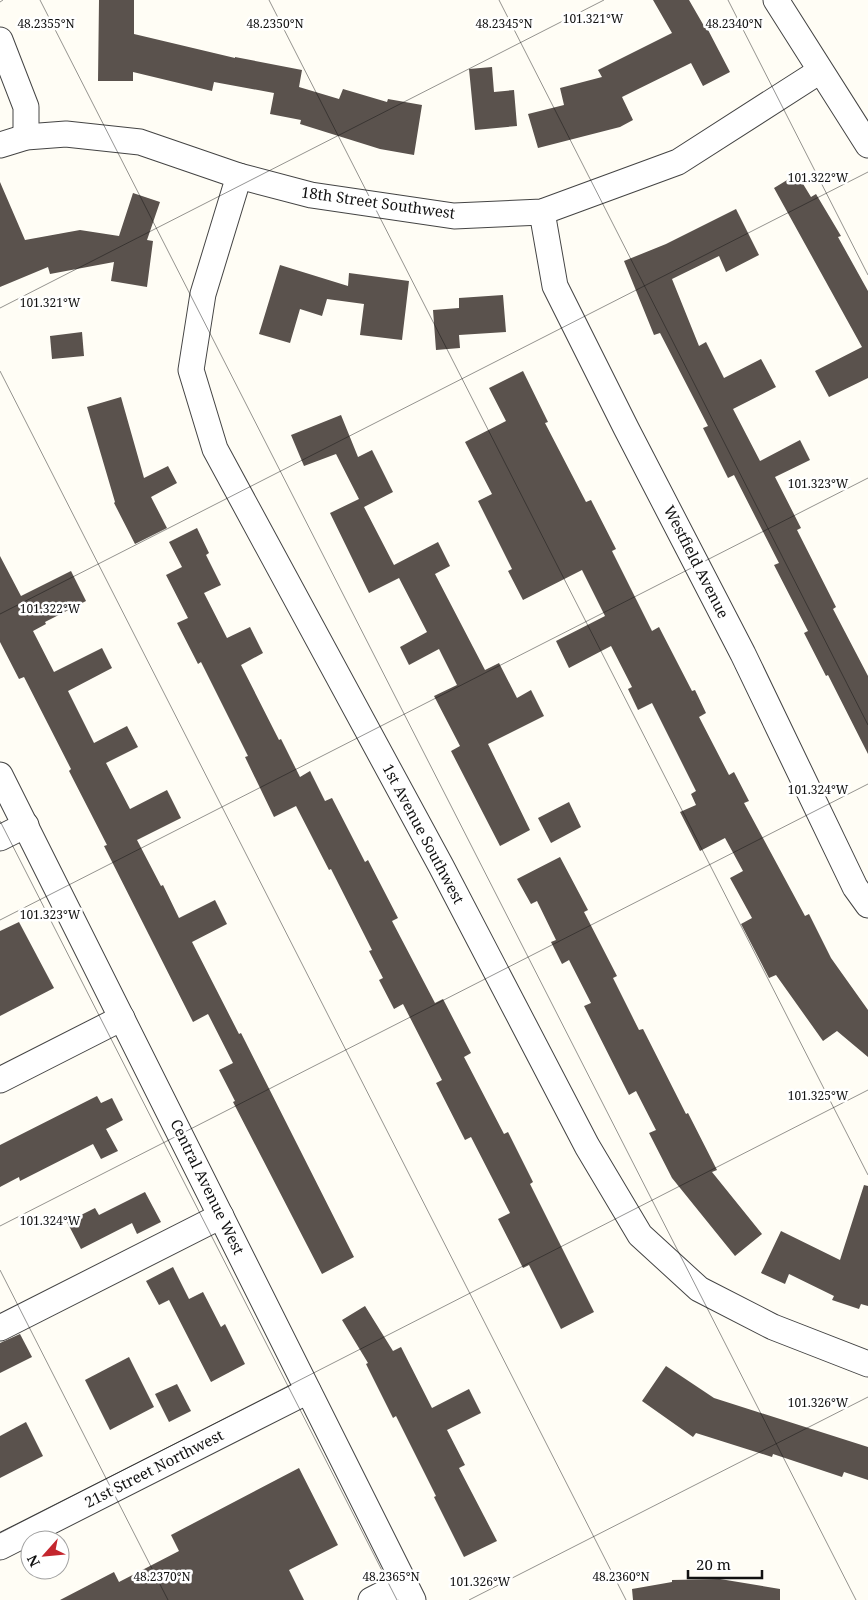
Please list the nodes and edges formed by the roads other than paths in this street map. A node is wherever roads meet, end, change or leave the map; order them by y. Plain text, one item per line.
1 (776, 0) edge
2 (0, 40) edge
3 (820, 71) junction
4 (26, 137) junction
5 (0, 145) edge
6 (868, 145) edge
7 (239, 176) junction
8 (542, 212) junction
9 (0, 775) edge
10 (26, 825) junction
11 (0, 838) edge
12 (868, 905) edge
13 (122, 1018) junction
14 (0, 1080) edge
15 (221, 1216) junction
16 (0, 1328) edge
17 (868, 1364) edge
18 (308, 1391) junction
19 (0, 1548) edge
20 (408, 1592) edge
21 (371, 1600) edge

1 - 3 street
2 - 4 street
3 - 6 street
3 - 8 street, 18th Street Southwest
4 - 5 street, 18th Street Southwest
4 - 7 street, 18th Street Southwest
7 - 8 street, 18th Street Southwest
7 - 17 street, 1st Avenue Southwest
8 - 12 street, Westfield Avenue
9 - 10 street, Central Avenue West
10 - 11 street
10 - 13 street, Central Avenue West
13 - 14 street
13 - 15 street, Central Avenue West
15 - 16 street
15 - 18 street, Central Avenue West
18 - 19 street, 21st Street Northwest
18 - 20 street, Central Avenue West
20 - 21 street

